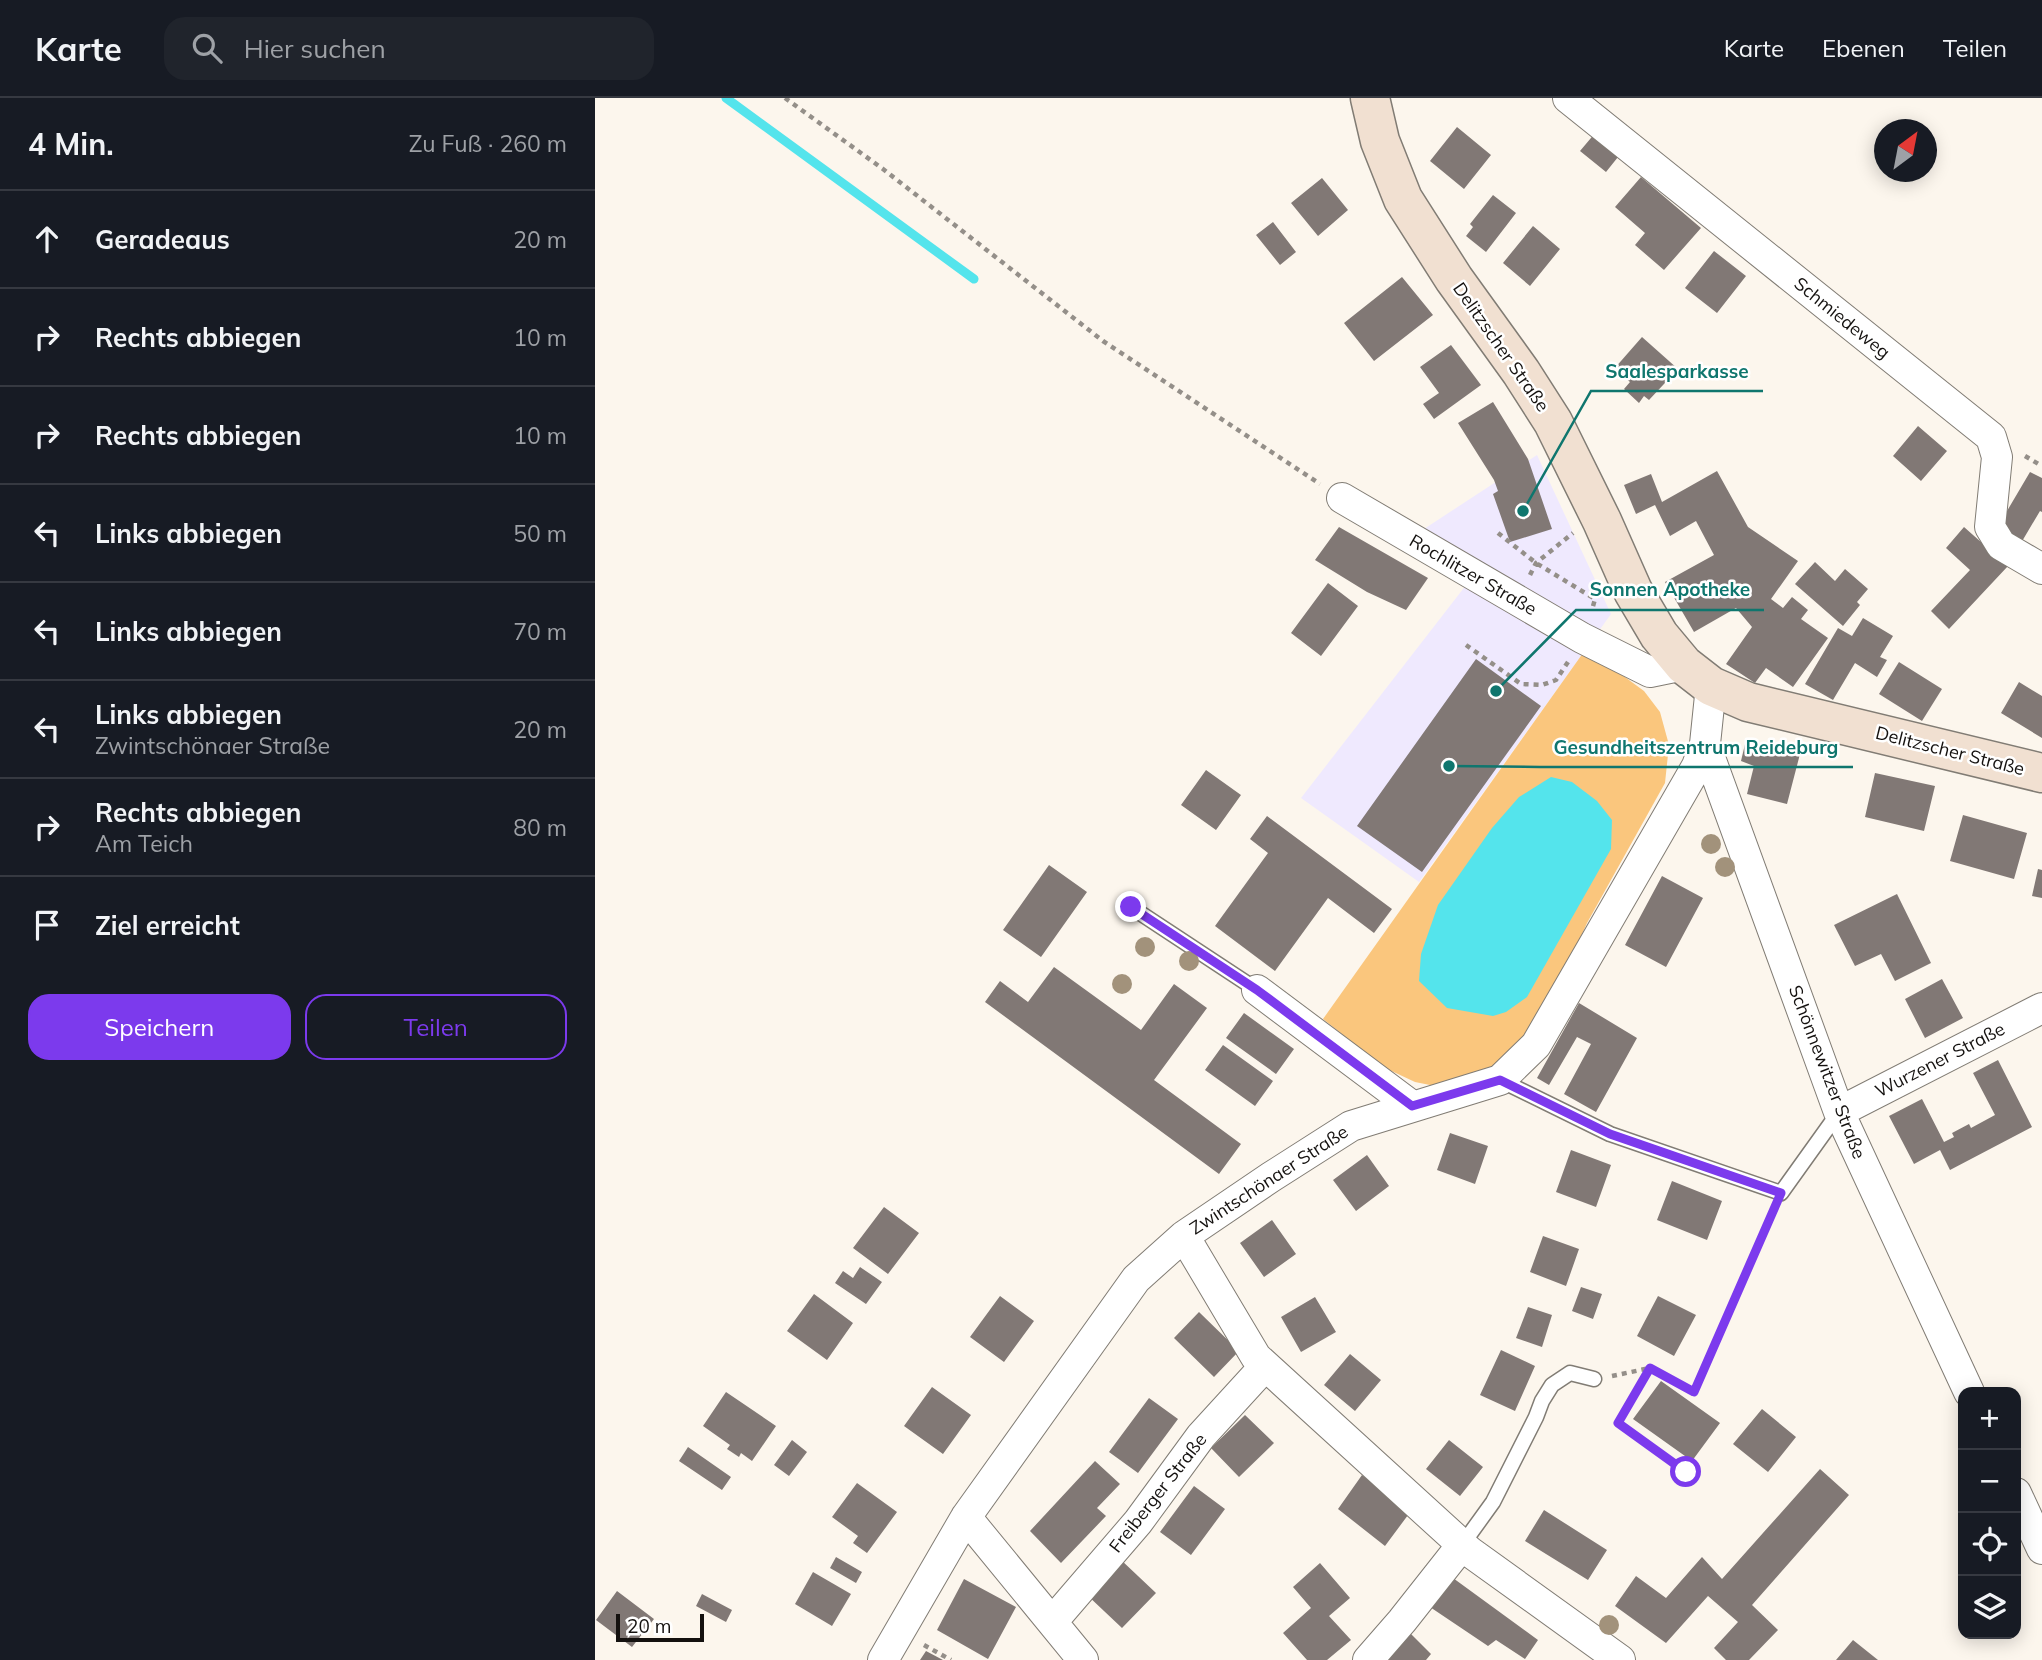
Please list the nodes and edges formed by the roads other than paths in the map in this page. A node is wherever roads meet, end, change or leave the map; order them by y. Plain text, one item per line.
1 (1370, 98) edge
2 (1568, 98) edge
3 (1342, 499) road end
4 (2042, 569) edge
5 (1697, 676) junction
6 (1705, 744) junction
7 (2042, 773) edge
8 (1131, 907) dead end
9 (1257, 990) joint
10 (2042, 1008) edge
11 (1500, 1080) junction
12 (1412, 1106) junction
13 (1839, 1112) junction
14 (1184, 1236) junction
15 (1265, 1366) junction
16 (1594, 1379) road end
17 (1967, 1387) edge
18 (2021, 1504) edge
19 (966, 1517) junction
20 (1462, 1545) junction
21 (2042, 1549) edge
22 (1052, 1622) junction
23 (883, 1660) edge
24 (1083, 1660) edge
25 (1368, 1660) edge
26 (1620, 1660) edge

1 - 5 main road, Delitzscher Straße
2 - 4 street, Schmiedeweg
3 - 5 street, Rochlitzer Straße
5 - 6 street, Zwintschönaer Straße
5 - 7 main road, Delitzscher Straße
6 - 11 street, Zwintschönaer Straße
6 - 13 street, Schönnewitzer Straße
8 - 9 lane
9 - 12 street
10 - 13 street, Wurzener Straße
11 - 12 street, Zwintschönaer Straße
11 - 13 lane
12 - 14 street, Zwintschönaer Straße
13 - 17 street, Schönnewitzer Straße
14 - 15 street
14 - 19 street, Zwintschönaer Straße
15 - 20 street
15 - 22 street, Freiberger Straße
16 - 20 lane
18 - 21 street
19 - 22 street
19 - 23 street, Zwintschönaer Straße
20 - 25 street
20 - 26 street
22 - 24 street

